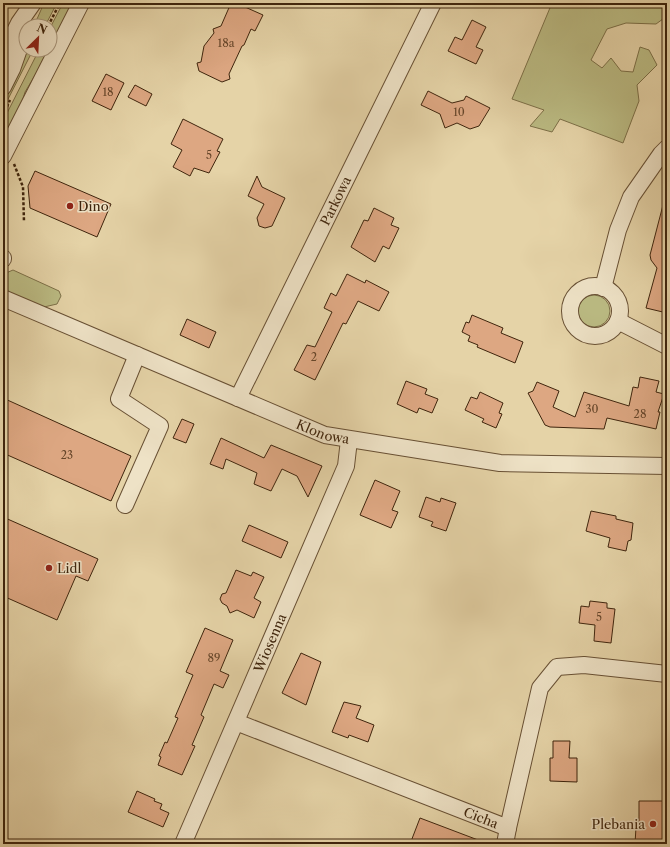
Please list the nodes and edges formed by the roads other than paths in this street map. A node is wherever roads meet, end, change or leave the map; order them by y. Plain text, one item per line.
1 (34, 3) edge
2 (81, 3) edge
3 (433, 3) edge
4 (29, 18) edge
5 (18, 38) edge
6 (7, 52) edge
7 (3, 87) edge
8 (667, 148) edge
9 (3, 156) edge
10 (603, 288) junction
11 (3, 298) edge
12 (618, 321) junction
13 (667, 346) edge
14 (137, 355) junction
15 (238, 398) junction
16 (349, 440) junction
17 (667, 466) edge
18 (125, 505) dead end
19 (667, 674) edge
20 (236, 722) junction
21 (508, 828) junction
22 (183, 844) edge
23 (505, 844) edge

1 - 4 street
1 - 6 street
2 - 9 street
3 - 15 street, Parkowa
5 - 6 street
6 - 7 street
8 - 10 street
10 - 12 street
10 - 12 street
11 - 14 street, Klonowa
12 - 13 street
14 - 15 street, Klonowa
14 - 18 street
15 - 16 street, Klonowa
16 - 17 street, Klonowa
16 - 20 street, Wiosenna
19 - 21 street, Cicha
20 - 21 street, Cicha
20 - 22 street, Wiosenna
21 - 23 street

